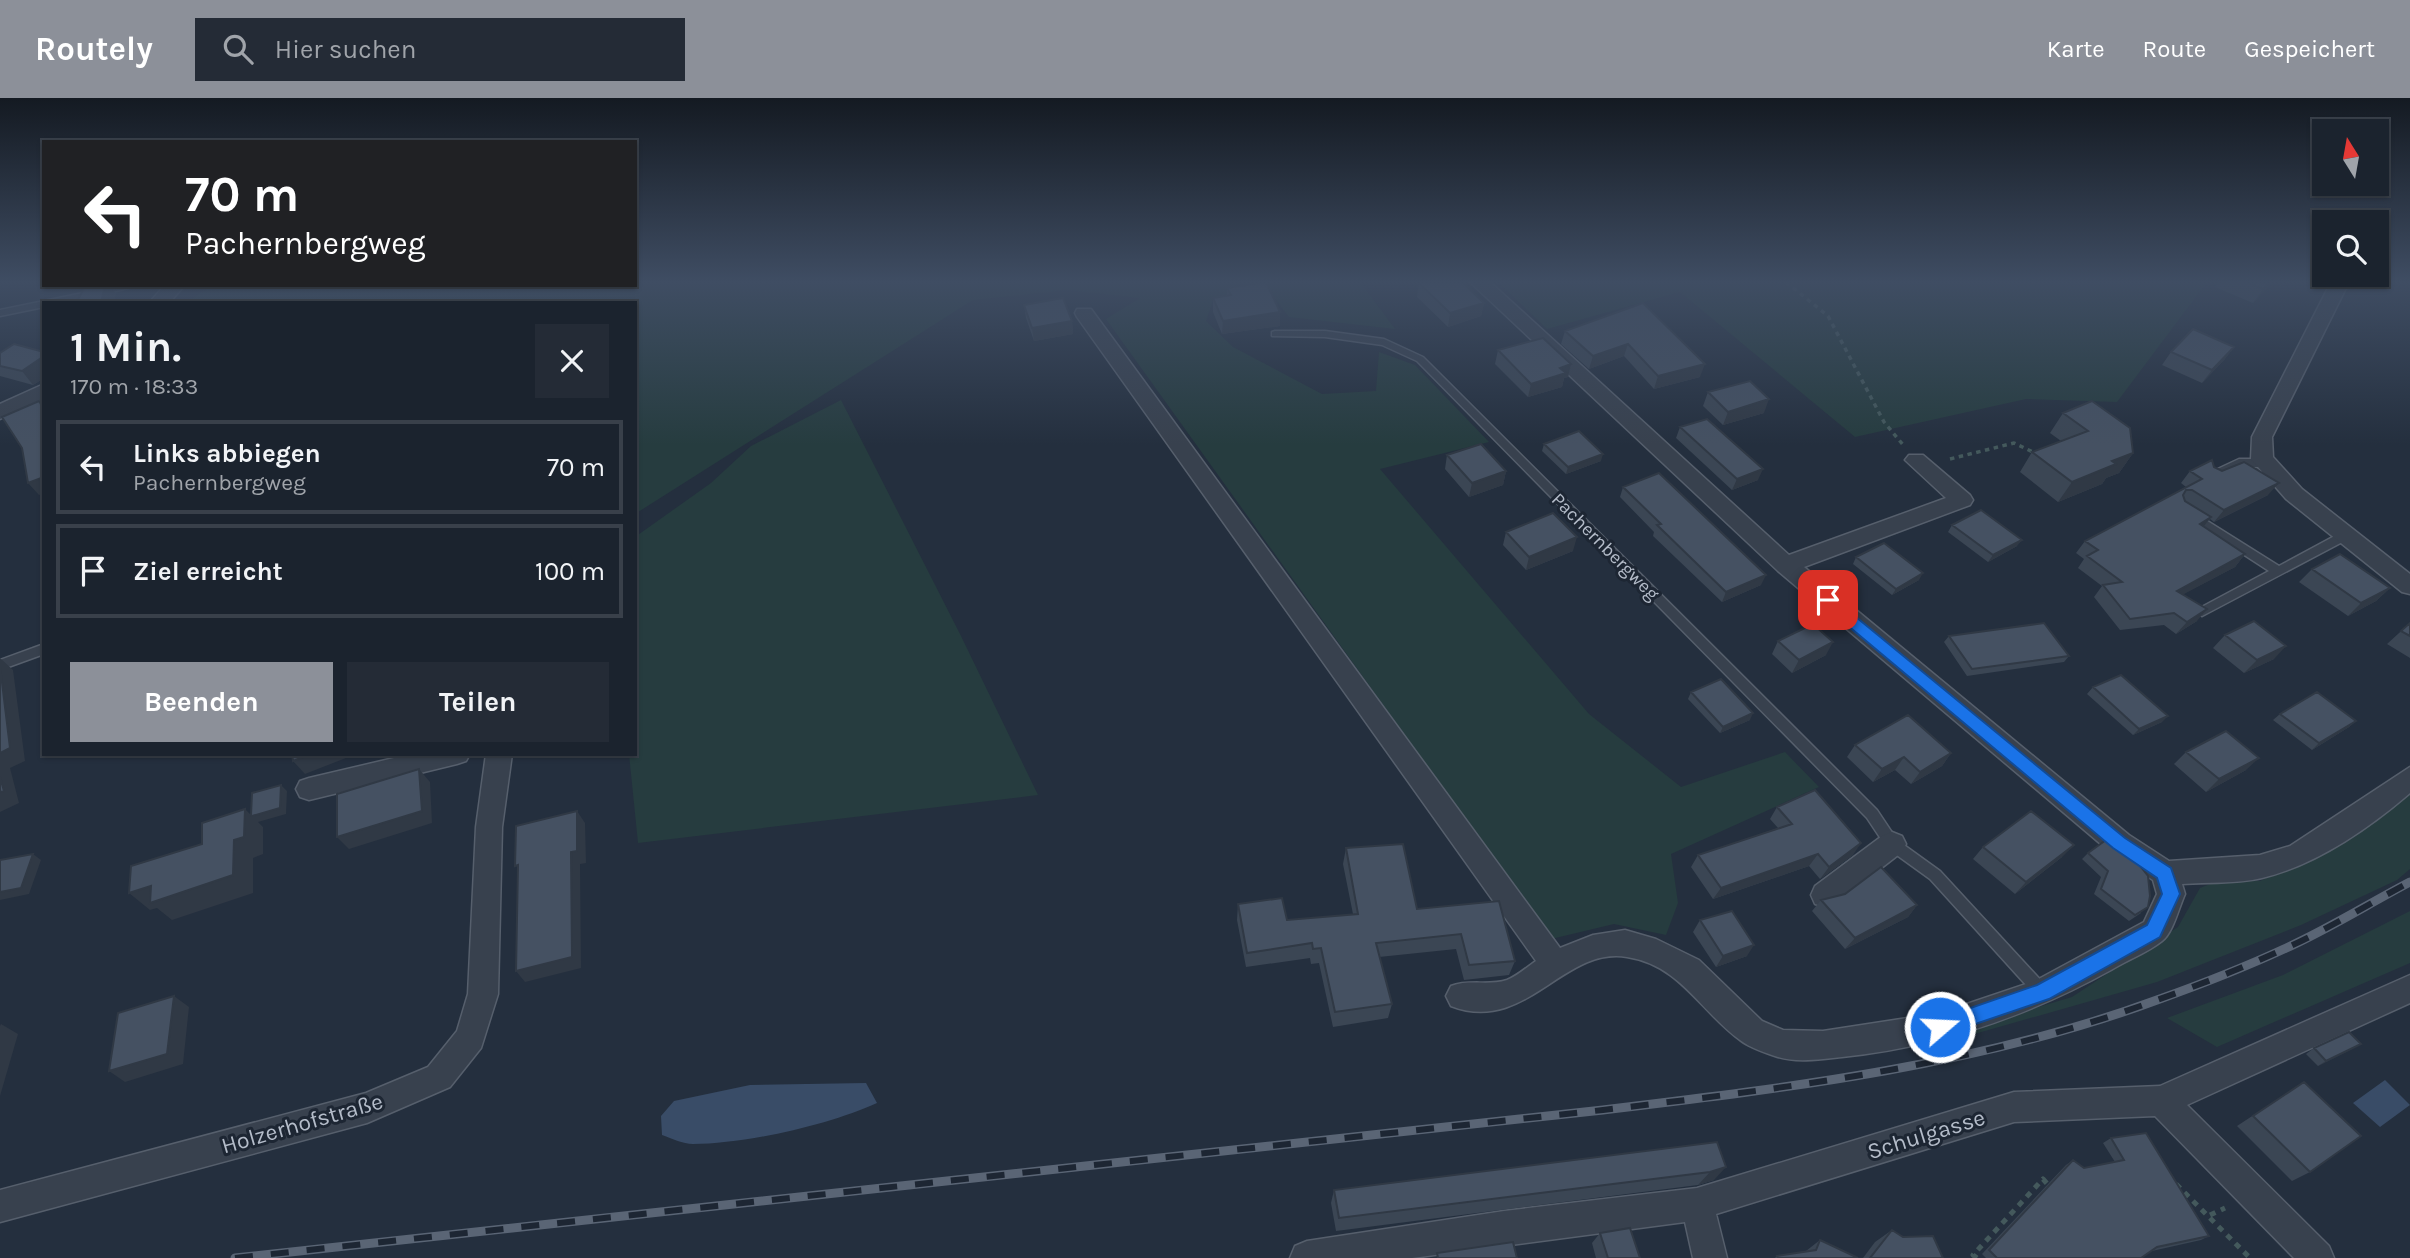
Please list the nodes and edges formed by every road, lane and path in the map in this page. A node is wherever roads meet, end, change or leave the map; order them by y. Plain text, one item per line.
1 (1101, 336) edge
2 (1341, 336) edge
3 (1538, 336) edge
4 (1839, 336) edge
5 (2313, 336) edge
6 (42, 391) edge
7 (0, 412) edge
8 (1940, 457) dead end
9 (1916, 460) joint
10 (2046, 462) edge
11 (2265, 463) junction
12 (2211, 477) edge
13 (2181, 508) edge
14 (2346, 535) junction
15 (1786, 565) junction
16 (2278, 572) junction
17 (2410, 586) edge
18 (2202, 612) edge
19 (42, 650) edge
20 (0, 665) edge
21 (449, 756) edge
22 (499, 756) edge
23 (2410, 778) edge
24 (309, 789) dead end
25 (1892, 844) junction
26 (2165, 873) junction
27 (1825, 895) dead end
28 (1555, 964) junction
29 (2410, 989) edge
30 (2043, 992) junction
31 (1461, 996) dead end
32 (2161, 1101) junction
33 (2163, 1177) edge
34 (2060, 1196) edge
35 (1697, 1203) junction
36 (0, 1206) edge
37 (1307, 1258) edge
38 (1710, 1258) edge
39 (1977, 1258) edge
40 (2250, 1258) edge
41 (2317, 1258) edge

1 - 28 street
2 - 25 lane, Pachernbergweg
3 - 15 street
4 - 9 path
5 - 11 street
6 - 7 street
8 - 10 path
9 - 15 street
11 - 12 lane
11 - 14 street
13 - 16 lane
14 - 16 lane
14 - 17 street
15 - 26 street
16 - 18 lane
19 - 20 lane
21 - 24 street
22 - 36 street, Holzerhofstraße
23 - 26 street
25 - 27 street
25 - 30 lane, Pachernbergweg
26 - 30 street
28 - 30 street
28 - 31 street
29 - 32 street, Schulgasse
32 - 35 street, Schulgasse
32 - 41 street
33 - 40 path
34 - 39 path
35 - 37 street, Schulgasse
35 - 38 street

